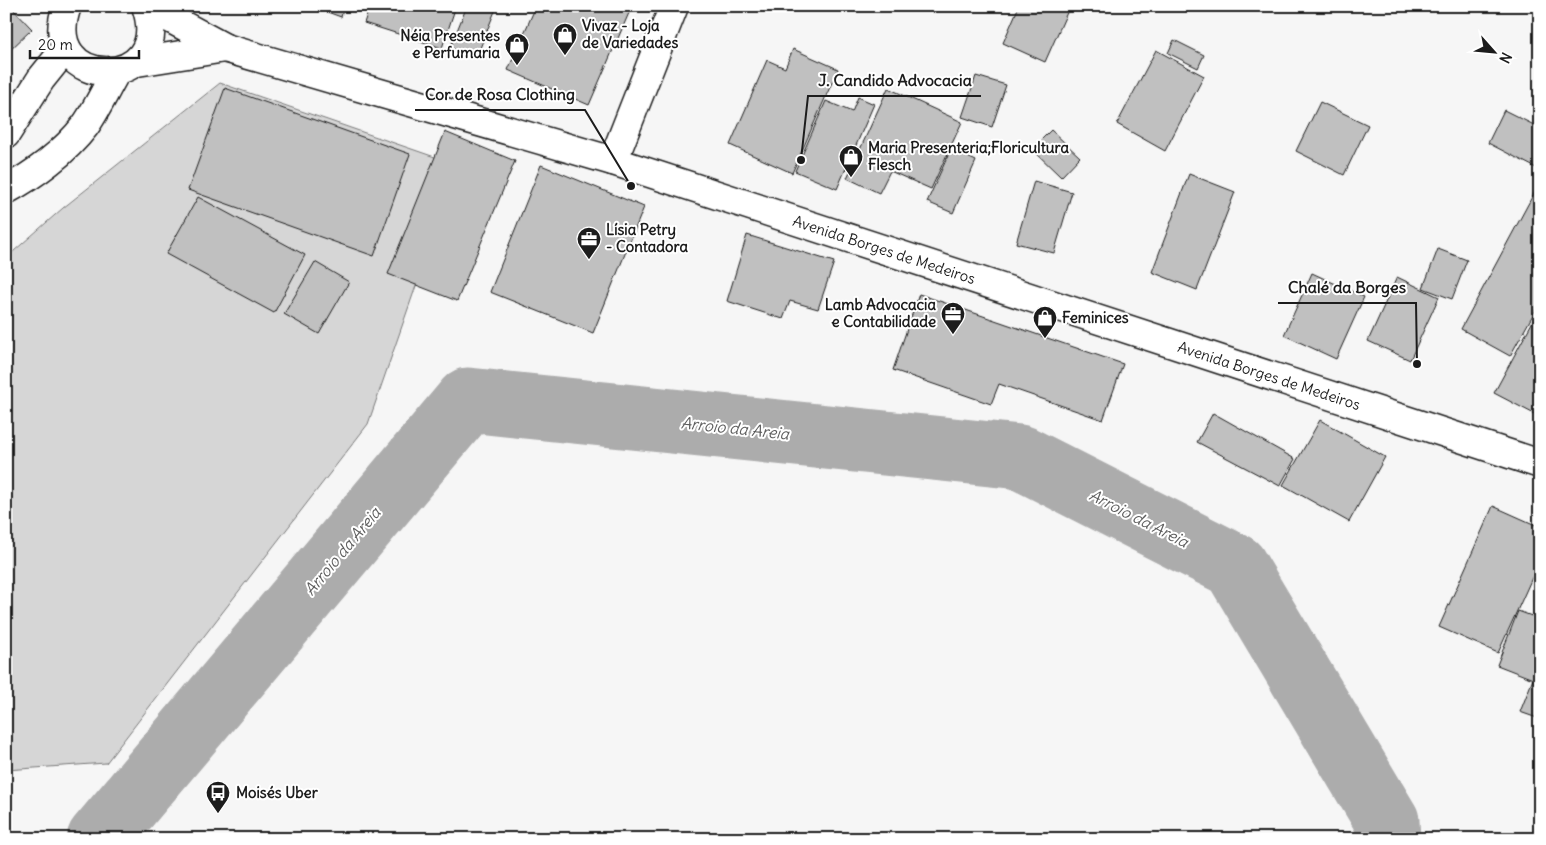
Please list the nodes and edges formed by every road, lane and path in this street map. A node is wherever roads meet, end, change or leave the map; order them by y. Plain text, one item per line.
1 (147, 6) edge
2 (674, 6) edge
3 (60, 10) edge
4 (66, 48) junction
5 (225, 48) junction
6 (126, 67) junction
7 (6, 134) edge
8 (614, 161) junction
9 (6, 190) edge
10 (1540, 464) edge

1 - 5 main road
1 - 6 main road
2 - 8 main road
3 - 4 main road
4 - 6 main road
4 - 7 main road
5 - 6 main road
5 - 8 main road, Avenida Borges de Medeiros
6 - 9 main road
8 - 10 main road, Avenida Borges de Medeiros

